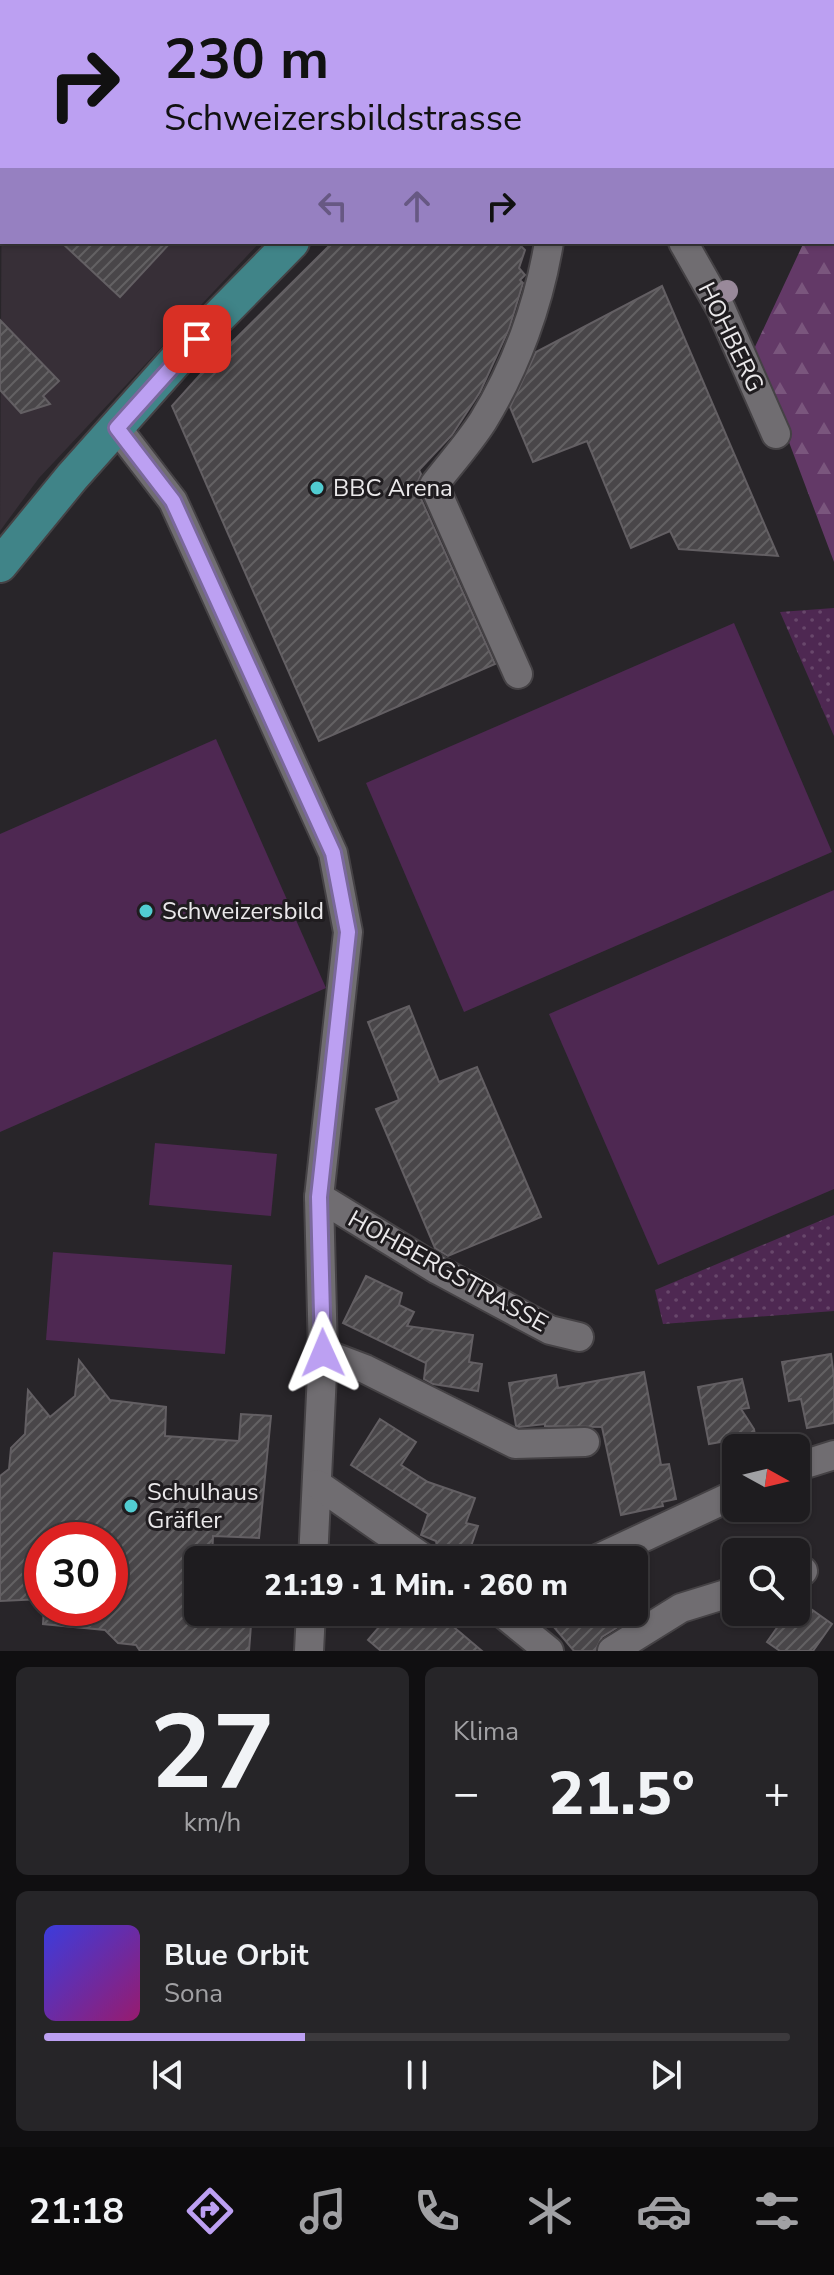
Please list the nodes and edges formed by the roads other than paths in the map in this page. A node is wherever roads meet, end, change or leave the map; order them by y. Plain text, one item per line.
1 (549, 244) edge
2 (687, 244) edge
3 (277, 247) edge
4 (117, 428) junction
5 (776, 434) dead end
6 (0, 565) edge
7 (518, 674) dead end
8 (319, 1197) junction
9 (579, 1337) dead end
10 (323, 1353) junction
11 (585, 1442) dead end
12 (834, 1455) edge
13 (810, 1463) edge
14 (317, 1484) junction
15 (722, 1501) edge
16 (314, 1546) edge
17 (406, 1546) edge
18 (625, 1546) edge
19 (722, 1595) edge
20 (310, 1626) edge
21 (518, 1626) edge
22 (309, 1651) edge
23 (549, 1651) edge
24 (612, 1651) edge

1 - 7 street
2 - 5 street, HOHBERG
3 - 4 main road
4 - 6 main road
4 - 8 street, HOHBERGSTRASSE
8 - 9 street, HOHBERGSTRASSE
8 - 10 street, HOHBERGSTRASSE
10 - 11 street
10 - 14 street, HOHBERGSTRASSE
12 - 13 street
14 - 16 street, HOHBERGSTRASSE
14 - 17 street
15 - 18 street
19 - 24 street
20 - 22 street
21 - 23 street

